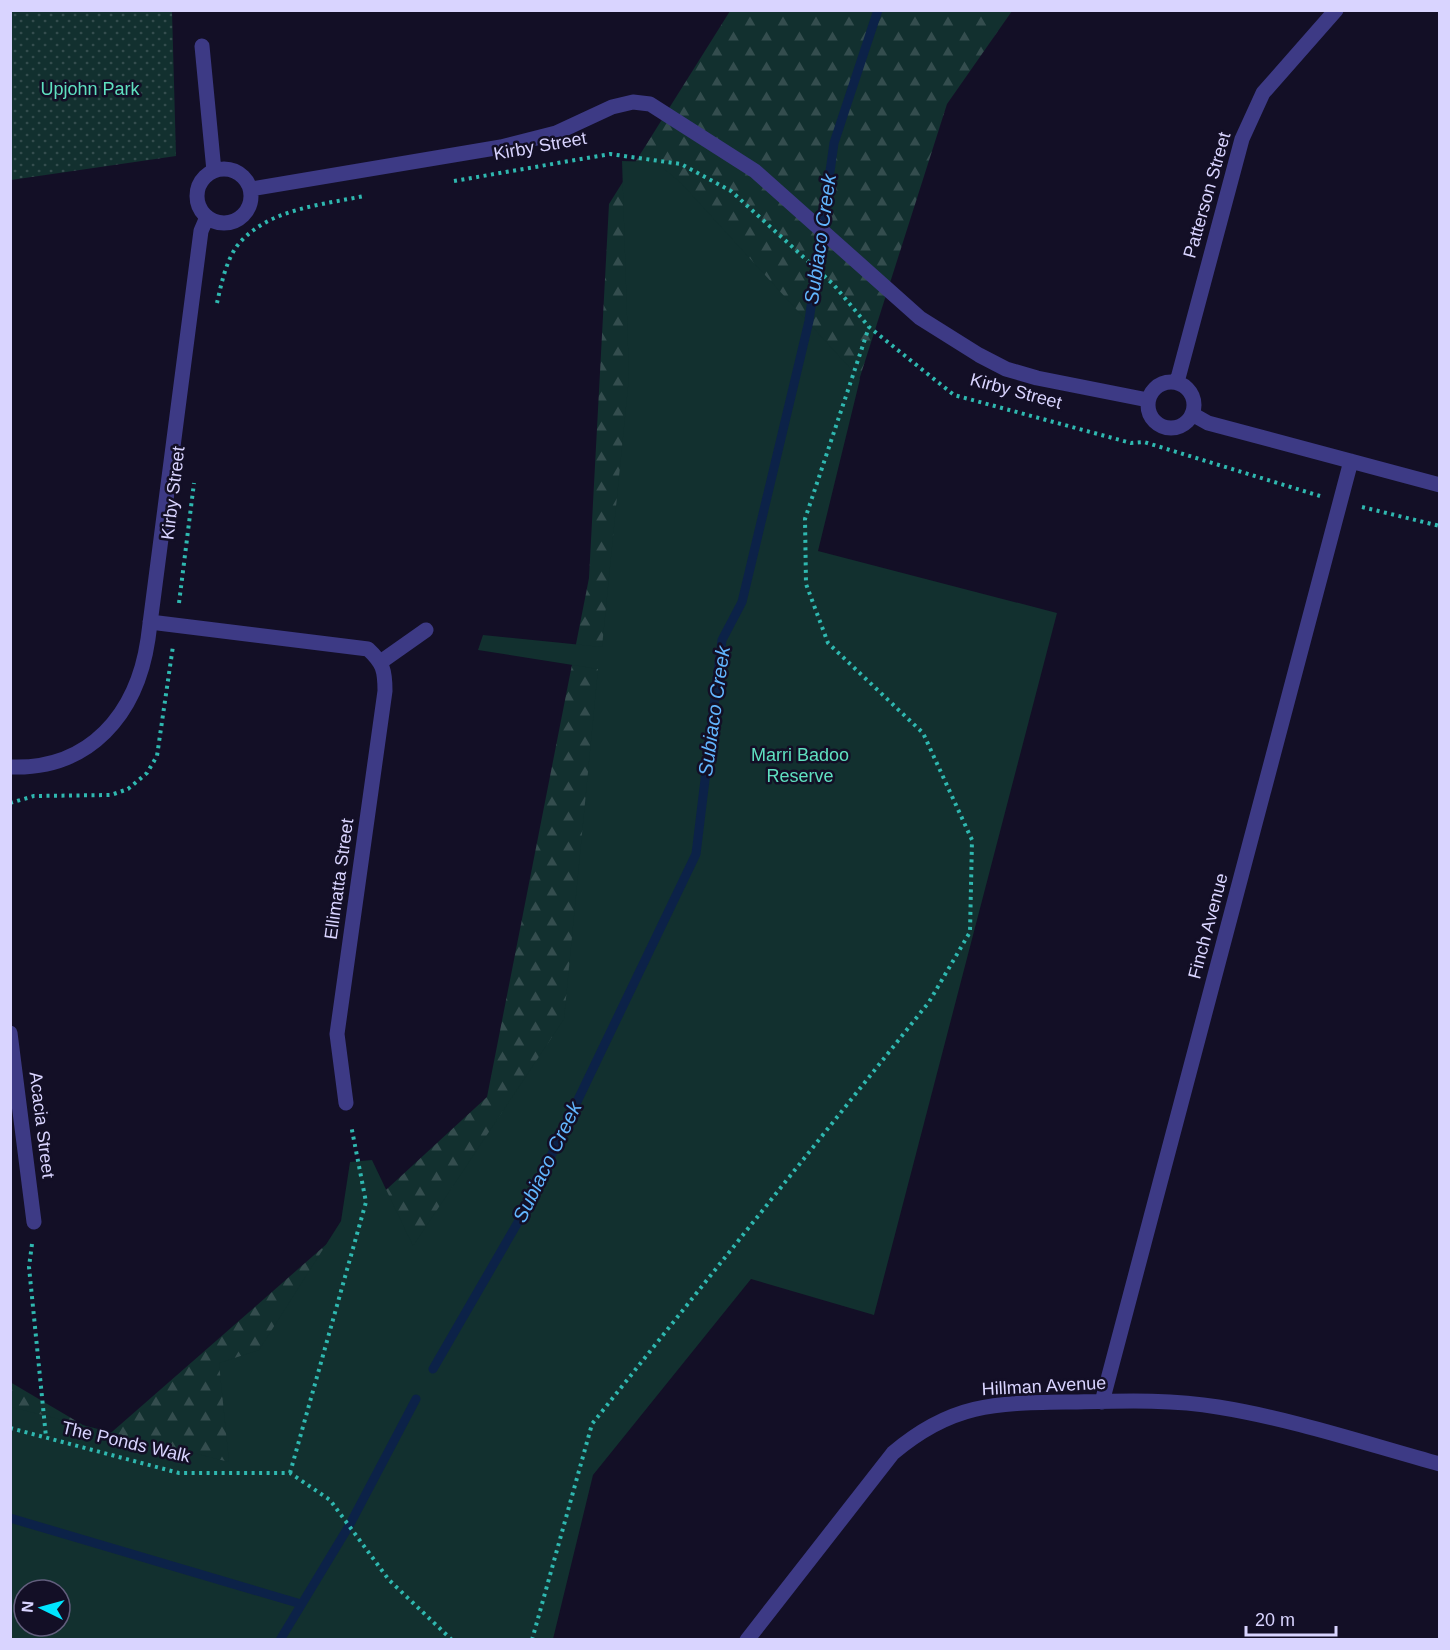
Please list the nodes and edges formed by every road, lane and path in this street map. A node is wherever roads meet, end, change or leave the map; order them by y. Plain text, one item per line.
1 (1336, 10) edge
2 (202, 46) dead end
3 (214, 171) junction
4 (452, 181) dead end
5 (251, 189) junction
6 (374, 194) dead end
7 (207, 218) junction
8 (215, 312) dead end
9 (869, 327) junction
10 (1177, 382) junction
11 (1148, 400) junction
12 (1192, 414) junction
13 (1351, 461) junction
14 (195, 473) dead end
15 (1440, 484) edge
16 (1340, 501) junction
17 (1440, 526) edge
18 (150, 622) junction
19 (176, 626) junction
20 (426, 630) dead end
21 (382, 661) junction
22 (10, 767) edge
23 (10, 803) edge
24 (10, 1033) edge
25 (346, 1103) joint
26 (34, 1222) joint
27 (1102, 1402) junction
28 (10, 1428) edge
29 (46, 1437) junction
30 (1440, 1464) edge
31 (290, 1473) junction
32 (452, 1640) edge
33 (532, 1640) edge
34 (747, 1640) edge

1 - 10 street, Patterson Street
2 - 3 street
3 - 5 street
3 - 7 street
4 - 9 path, Kirby Street
5 - 7 street
5 - 11 street, Kirby Street
6 - 8 path
7 - 18 street, Kirby Street
9 - 16 path, Kirby Street
9 - 33 path
10 - 11 street
10 - 12 street
11 - 12 street
12 - 13 street
13 - 15 street
13 - 16 street, Finch Avenue
14 - 19 path, Kirby Street
16 - 17 path, Kirby Street
16 - 27 street, Finch Avenue
18 - 19 street
18 - 22 street, Kirby Street
19 - 21 street
19 - 23 path, Kirby Street
20 - 21 street
21 - 25 street, Ellimatta Street
24 - 26 street, Acacia Street
25 - 31 path
26 - 29 path
27 - 30 street, Hillman Avenue
27 - 34 street, Hillman Avenue
28 - 29 path, The Ponds Walk
29 - 31 path, The Ponds Walk
31 - 32 path

